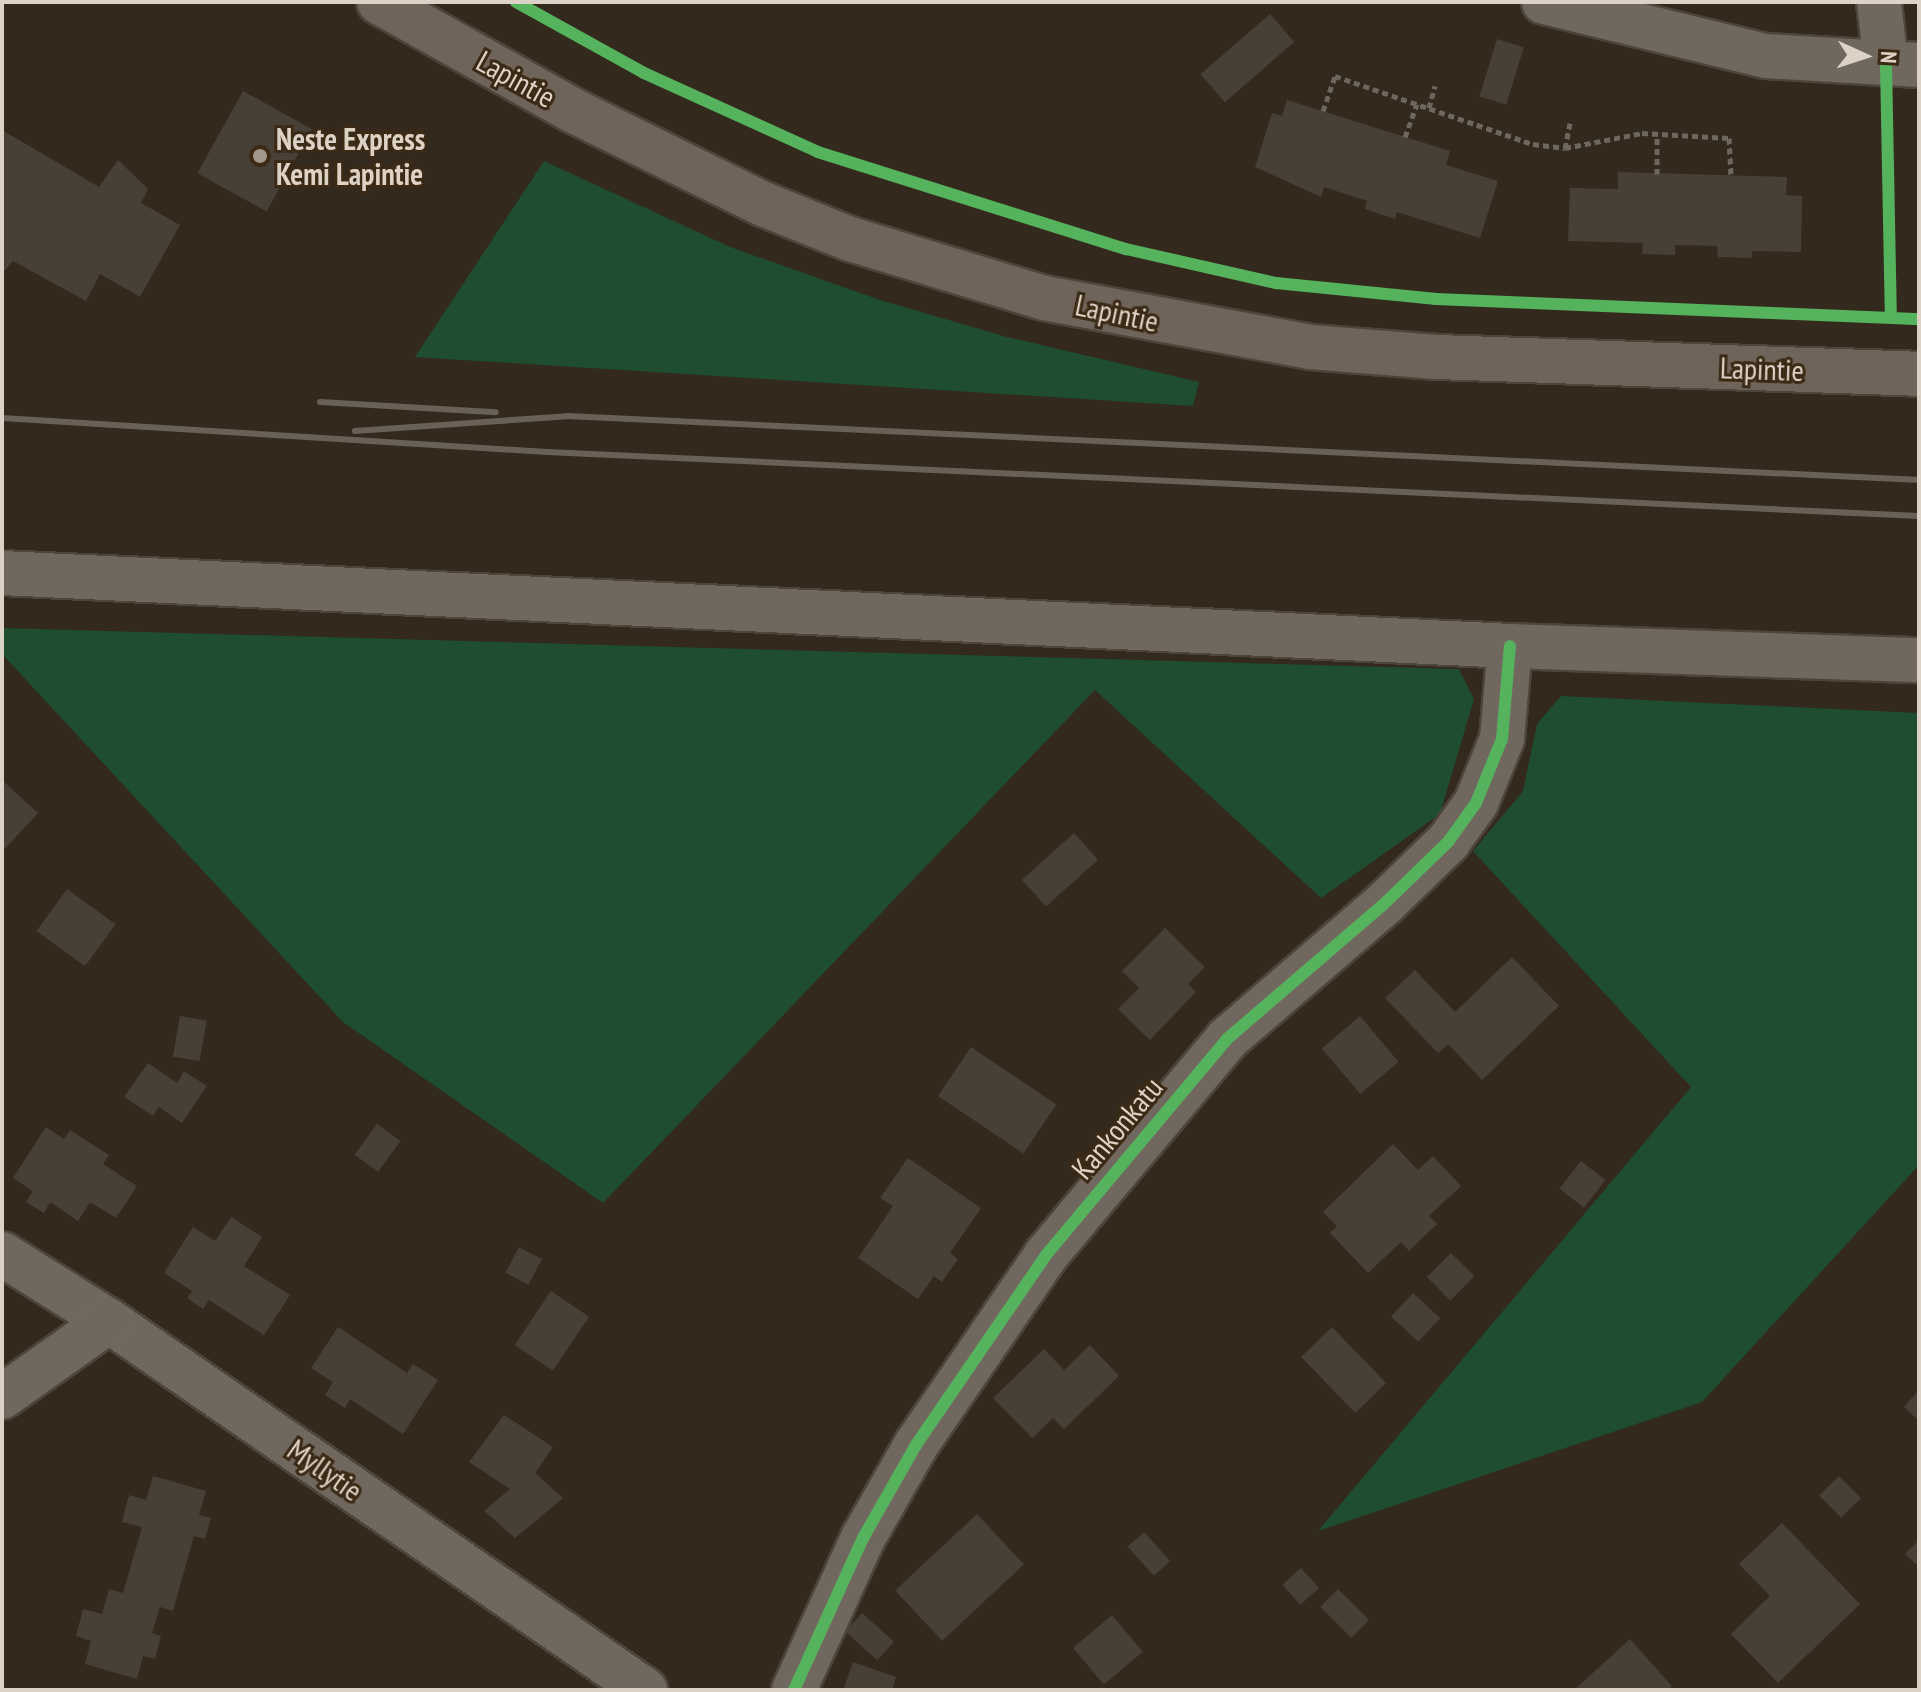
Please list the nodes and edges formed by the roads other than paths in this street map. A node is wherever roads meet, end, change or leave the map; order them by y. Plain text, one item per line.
1 (379, 2) edge
2 (1544, 2) edge
3 (1879, 2) edge
4 (1903, 64) edge
5 (1919, 374) edge
6 (2, 573) edge
7 (1510, 646) junction
8 (1919, 660) edge
9 (2, 1254) edge
10 (109, 1321) junction
11 (2, 1397) edge
12 (645, 1690) edge
13 (794, 1690) edge

1 - 5 main road, Lapintie
2 - 4 street
3 - 4 street
6 - 7 street
7 - 8 street
7 - 13 street, Kankonkatu
9 - 10 street, Myllytie
10 - 11 street
10 - 12 street, Myllytie

